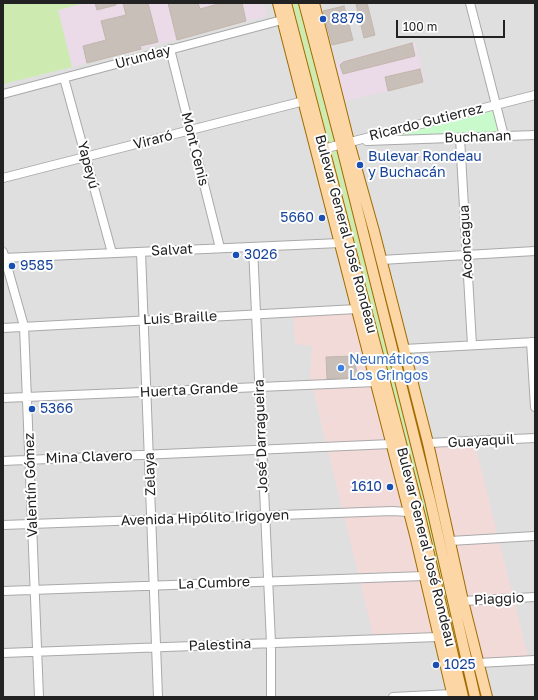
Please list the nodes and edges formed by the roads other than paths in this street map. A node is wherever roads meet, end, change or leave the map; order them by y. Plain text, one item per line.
1 (278, 3) edge
2 (285, 3) edge
3 (304, 3) edge
4 (314, 3) edge
5 (470, 3) edge
6 (282, 20) junction
7 (290, 47) junction
8 (170, 50) junction
9 (64, 78) junction
10 (3, 94) edge
11 (535, 95) edge
12 (304, 101) junction
13 (496, 105) junction
14 (191, 130) junction
15 (535, 135) edge
16 (504, 136) junction
17 (380, 137) junction
18 (460, 138) junction
19 (345, 143) junction
20 (320, 149) junction
21 (86, 157) junction
22 (3, 178) edge
23 (374, 231) junction
24 (340, 243) junction
25 (253, 247) junction
26 (220, 248) junction
27 (535, 251) edge
28 (141, 252) junction
29 (112, 253) junction
30 (466, 255) junction
31 (3, 256) edge
32 (381, 260) junction
33 (380, 298) junction
34 (357, 309) junction
35 (256, 314) junction
36 (144, 320) junction
37 (24, 326) junction
38 (3, 328) edge
39 (533, 342) edge
40 (472, 345) junction
41 (404, 349) junction
42 (376, 382) junction
43 (259, 387) junction
44 (146, 392) junction
45 (387, 392) junction
46 (27, 397) junction
47 (3, 398) edge
48 (535, 407) edge
49 (385, 418) junction
50 (535, 438) edge
51 (428, 443) junction
52 (391, 444) junction
53 (262, 449) junction
54 (149, 454) junction
55 (30, 459) junction
56 (3, 461) edge
57 (437, 508) junction
58 (415, 513) junction
59 (264, 516) junction
60 (151, 520) junction
61 (32, 524) junction
62 (3, 525) edge
63 (436, 529) junction
64 (535, 536) edge
65 (444, 542) junction
66 (422, 548) junction
67 (424, 576) junction
68 (268, 582) junction
69 (154, 586) junction
70 (35, 590) junction
71 (3, 591) edge
72 (535, 597) edge
73 (463, 601) junction
74 (438, 637) junction
75 (473, 642) junction
76 (270, 643) junction
77 (156, 647) junction
78 (38, 652) junction
79 (3, 653) edge
80 (535, 660) edge
81 (478, 663) junction
82 (474, 693) edge
83 (452, 696) edge
84 (39, 697) edge
85 (158, 697) edge
86 (271, 697) edge
87 (393, 697) edge
88 (463, 697) edge
89 (487, 697) edge

1 - 6 main road, Bulevar General José Rondeau
2 - 7 main road
2 - 20 main road, Bulevar General José Rondeau
3 - 19 main road, Bulevar General José Rondeau
4 - 19 main road, Bulevar General José Rondeau
5 - 13 street
6 - 7 main road, Bulevar General José Rondeau
6 - 8 street, Urunday
7 - 12 main road, Bulevar General José Rondeau
8 - 9 street, Urunday
8 - 14 street, Mont Cenis
9 - 10 street, Urunday
9 - 21 street, Yapeyú
11 - 13 street, Ricardo Gutierrez
12 - 14 street, Viraró
12 - 20 main road, Bulevar General José Rondeau
13 - 16 street
13 - 17 street, Ricardo Gutierrez
14 - 21 street, Viraró
14 - 26 street, Mont Cenis
15 - 16 street, Buchanan
16 - 18 street, Buchanan
17 - 18 street, Buchanan
17 - 19 street, Ricardo Gutierrez
18 - 30 street, Aconcagua
19 - 20 street, Ricardo Gutierrez
19 - 23 main road, Bulevar General José Rondeau
19 - 33 main road, Bulevar General José Rondeau
20 - 24 main road, Bulevar General José Rondeau
20 - 45 main road, Bulevar General José Rondeau
21 - 22 street, Viraró
21 - 29 street, Yapeyú
23 - 32 main road, Bulevar General José Rondeau
23 - 33 main road
24 - 25 street, Salvat
24 - 34 main road, Bulevar General José Rondeau
25 - 26 street, Salvat
25 - 35 street, José Darragueira
26 - 28 street, Salvat
27 - 30 street
28 - 29 street, Salvat
28 - 36 street, Zelaya
29 - 31 street, Salvat
30 - 32 street
30 - 40 street, Aconcagua
31 - 37 street, Valentín Gómez
32 - 41 main road, Bulevar General José Rondeau
33 - 57 main road, Bulevar General José Rondeau
34 - 35 street, Luis Braille
34 - 42 main road, Bulevar General José Rondeau
35 - 36 street, Luis Braille
35 - 43 street, José Darragueira
36 - 37 street, Luis Braille
36 - 44 street, Zelaya
37 - 38 street, Luis Braille
37 - 46 street, Valentín Gómez
39 - 40 street
39 - 48 street
40 - 41 street
41 - 51 main road, Bulevar General José Rondeau
42 - 43 street, Huerta Grande
42 - 49 main road, Bulevar General José Rondeau
43 - 44 street, Huerta Grande
43 - 53 street, José Darragueira
44 - 46 street, Huerta Grande
44 - 54 street, Zelaya
45 - 49 main road
45 - 58 main road, Bulevar General José Rondeau
46 - 47 street, Huerta Grande
46 - 55 street, Valentín Gómez
49 - 52 main road, Bulevar General José Rondeau
50 - 51 street, Guayaquil
51 - 57 main road, Bulevar General José Rondeau
52 - 53 street, Mina Clavero
52 - 58 main road, Bulevar General José Rondeau
53 - 54 street, Mina Clavero
53 - 59 street, José Darragueira
54 - 55 street, Mina Clavero
54 - 60 street, Zelaya
55 - 56 street, Mina Clavero
55 - 61 street, Valentín Gómez
57 - 58 main road
57 - 63 main road, Bulevar General José Rondeau
57 - 65 main road, Bulevar General José Rondeau
58 - 59 street, Avenida Hipólito Irigoyen
58 - 63 main road
58 - 66 main road, Bulevar General José Rondeau
59 - 60 street, Avenida Hipólito Irigoyen
59 - 68 street, José Darragueira
60 - 61 street, Avenida Hipólito Irigoyen
60 - 69 street, Zelaya
61 - 62 street, Avenida Hipólito Irigoyen
61 - 70 street, Valentín Gómez
63 - 65 main road
64 - 65 street
65 - 66 main road
65 - 73 main road, Bulevar General José Rondeau
65 - 82 main road, Bulevar General José Rondeau
66 - 67 main road, Bulevar General José Rondeau
66 - 88 main road, Bulevar General José Rondeau
67 - 68 street, La Cumbre
67 - 74 main road, Bulevar General José Rondeau
68 - 69 street, La Cumbre
68 - 76 street, José Darragueira
69 - 70 street, La Cumbre
69 - 77 street, Zelaya
70 - 71 street, La Cumbre
70 - 78 street, Valentín Gómez
72 - 73 street, Piaggio
73 - 75 main road, Bulevar General José Rondeau
74 - 76 street, Palestina
74 - 83 main road, Bulevar General José Rondeau
75 - 81 main road, Bulevar General José Rondeau
75 - 82 main road
76 - 77 street, Palestina
76 - 86 street, José Darragueira
77 - 78 street, Palestina
77 - 85 street, Zelaya
78 - 79 street, Palestina
78 - 84 street, Valentín Gómez
80 - 81 street
81 - 89 main road, Bulevar General José Rondeau
83 - 87 street

